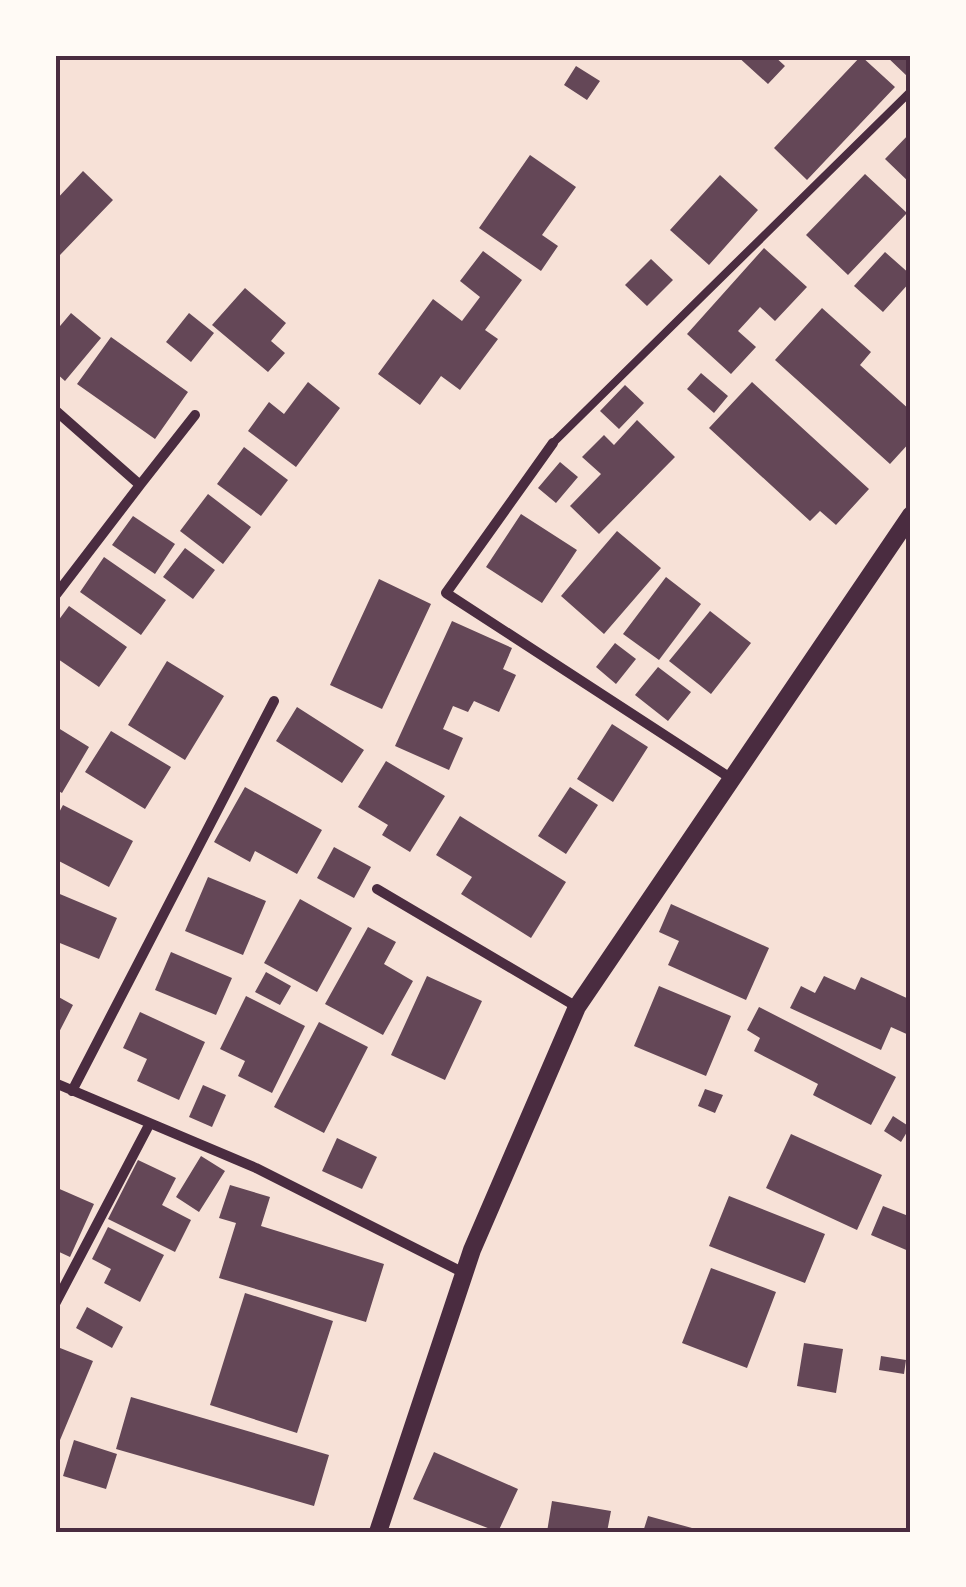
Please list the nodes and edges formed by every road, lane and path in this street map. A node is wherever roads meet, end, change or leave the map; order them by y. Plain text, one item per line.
1 (911, 91) edge
2 (55, 410) edge
3 (195, 415) dead end
4 (553, 443) joint
5 (140, 485) junction
6 (911, 515) edge
7 (55, 596) edge
8 (274, 701) dead end
9 (732, 779) junction
10 (376, 888) dead end
11 (577, 1007) junction
12 (55, 1084) edge
13 (72, 1091) junction
14 (149, 1125) junction
15 (464, 1273) junction
16 (55, 1304) edge
17 (378, 1532) edge

1 - 4 lane
2 - 5 street
3 - 5 street
4 - 9 street
5 - 7 street
6 - 9 street
8 - 13 street
9 - 11 street
10 - 11 street
11 - 15 street
12 - 13 street
13 - 14 street
14 - 15 street
14 - 16 street
15 - 17 street

